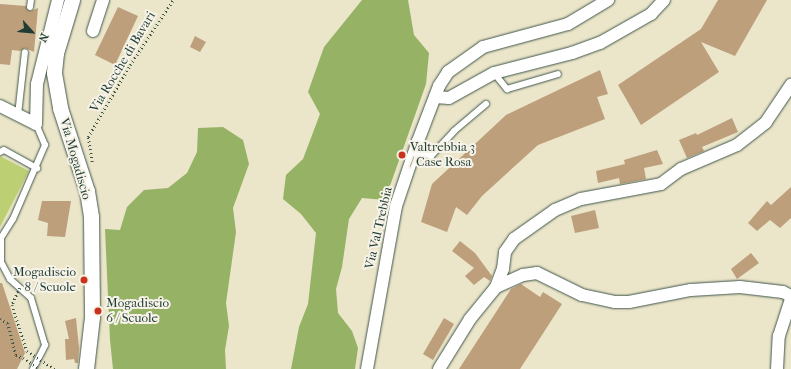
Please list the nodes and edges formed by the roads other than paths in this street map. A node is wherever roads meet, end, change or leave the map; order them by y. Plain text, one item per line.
1 (31, 0) edge
2 (58, 0) edge
3 (72, 0) edge
4 (103, 0) edge
5 (608, 0) edge
6 (664, 0) edge
7 (30, 7) dead end
8 (93, 31) dead end
9 (25, 52) dead end
10 (494, 73) junction
11 (558, 74) dead end
12 (791, 85) edge
13 (435, 97) junction
14 (486, 104) dead end
15 (0, 106) edge
16 (18, 115) junction
17 (36, 124) junction
18 (414, 151) junction
19 (0, 152) edge
20 (37, 168) junction
21 (496, 287) junction
22 (791, 296) edge
23 (791, 300) edge
24 (33, 369) edge
25 (86, 369) edge
26 (367, 369) edge
27 (439, 369) edge
28 (777, 369) edge

1 - 7 lane
2 - 17 street, Via Mogadiscio
3 - 25 street, Via Mogadiscio
4 - 8 street
5 - 13 street, Via Val Trebbia
6 - 10 street
9 - 16 lane
10 - 11 lane
10 - 13 street
12 - 21 street
13 - 18 street, Via Val Trebbia
14 - 18 lane
15 - 16 street
16 - 17 street
17 - 20 lane
18 - 26 street, Via Val Trebbia
19 - 20 lane
20 - 24 lane
21 - 22 street
21 - 27 street
23 - 28 street

